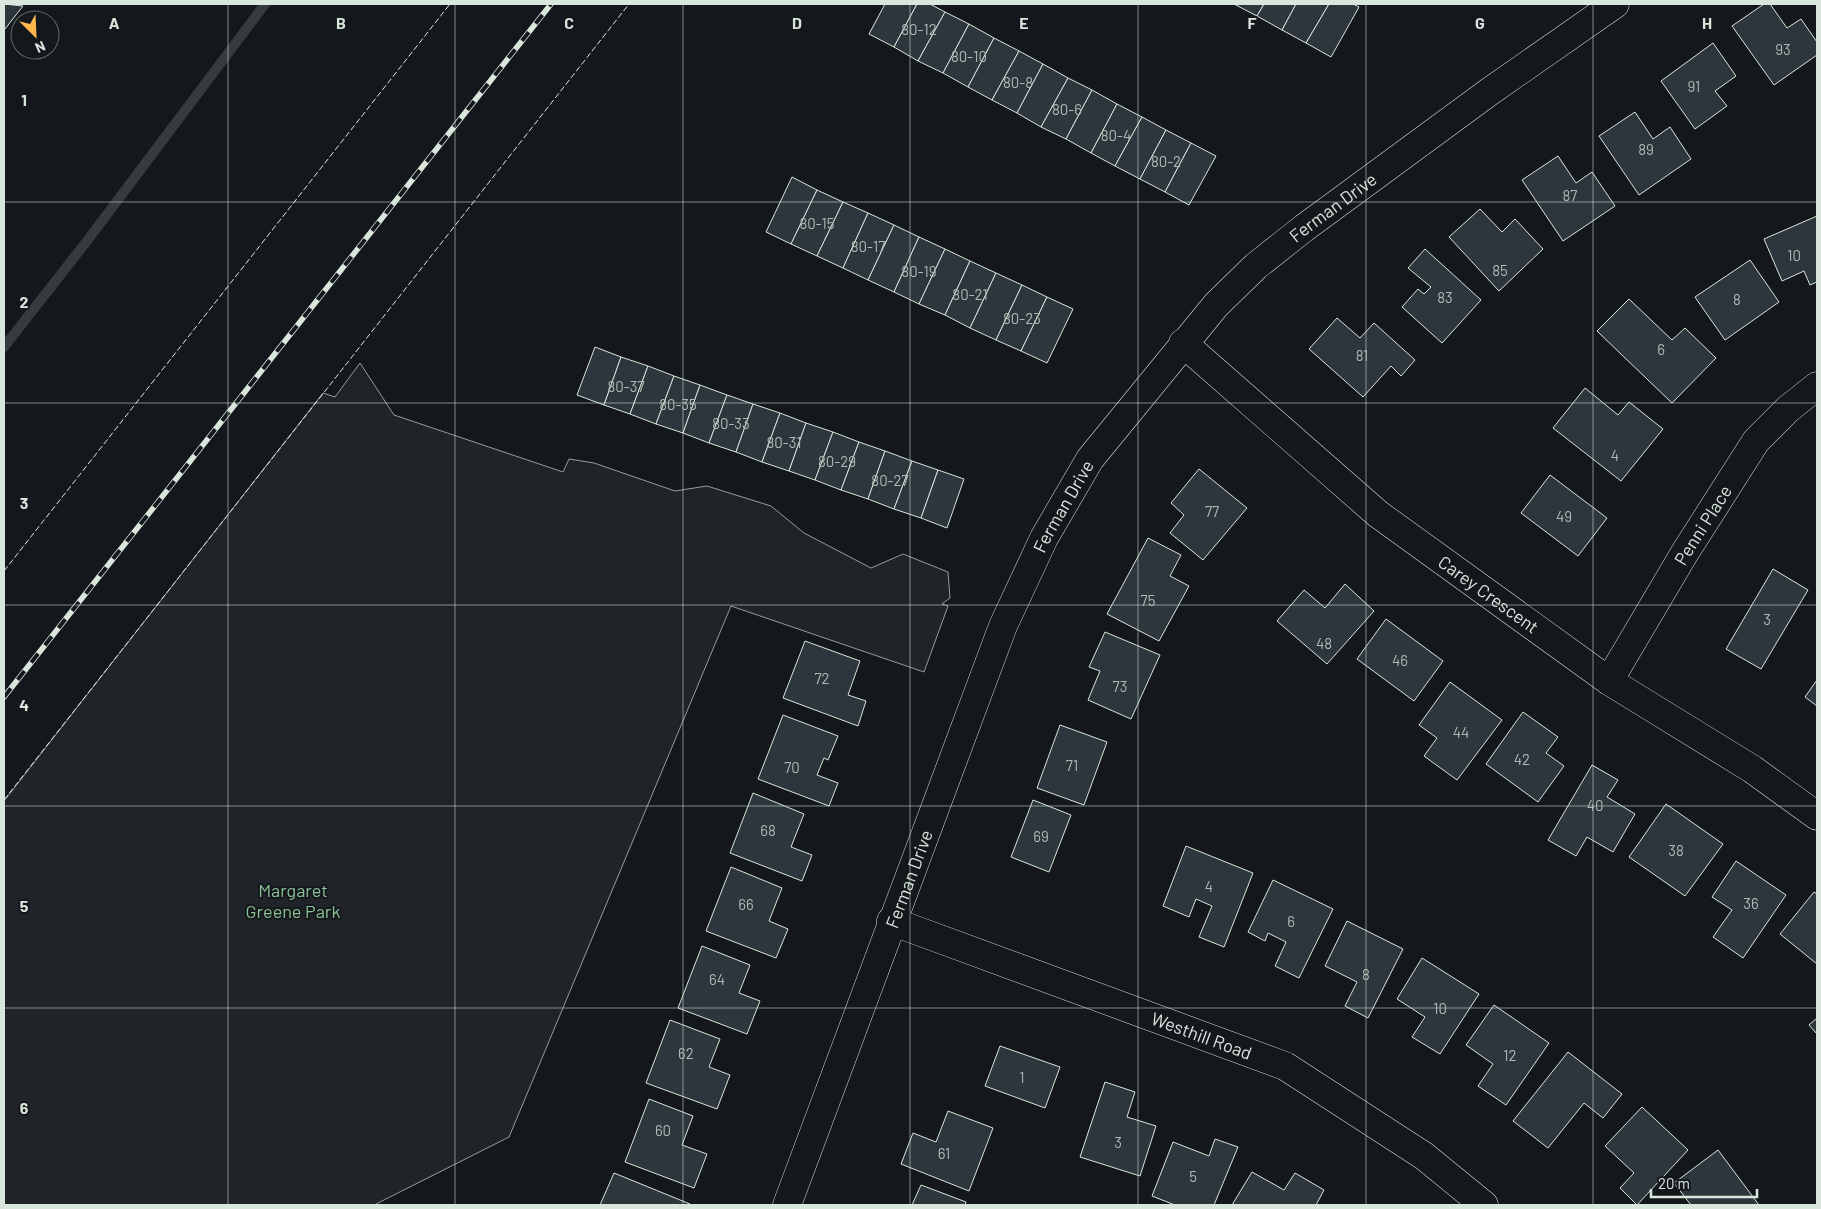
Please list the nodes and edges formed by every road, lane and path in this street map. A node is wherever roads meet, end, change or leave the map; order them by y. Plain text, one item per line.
1 (1616, 4) edge
2 (1183, 344) junction
3 (1817, 386) edge
4 (1609, 681) junction
5 (1817, 816) edge
6 (891, 921) junction
7 (787, 1205) edge
8 (1484, 1205) edge

1 - 2 street, Ferman Drive
2 - 4 street, Carey Crescent
2 - 6 street, Ferman Drive
3 - 4 street, Penni Place
4 - 5 street, Carey Crescent
6 - 7 street, Ferman Drive
6 - 8 street, Westhill Road

